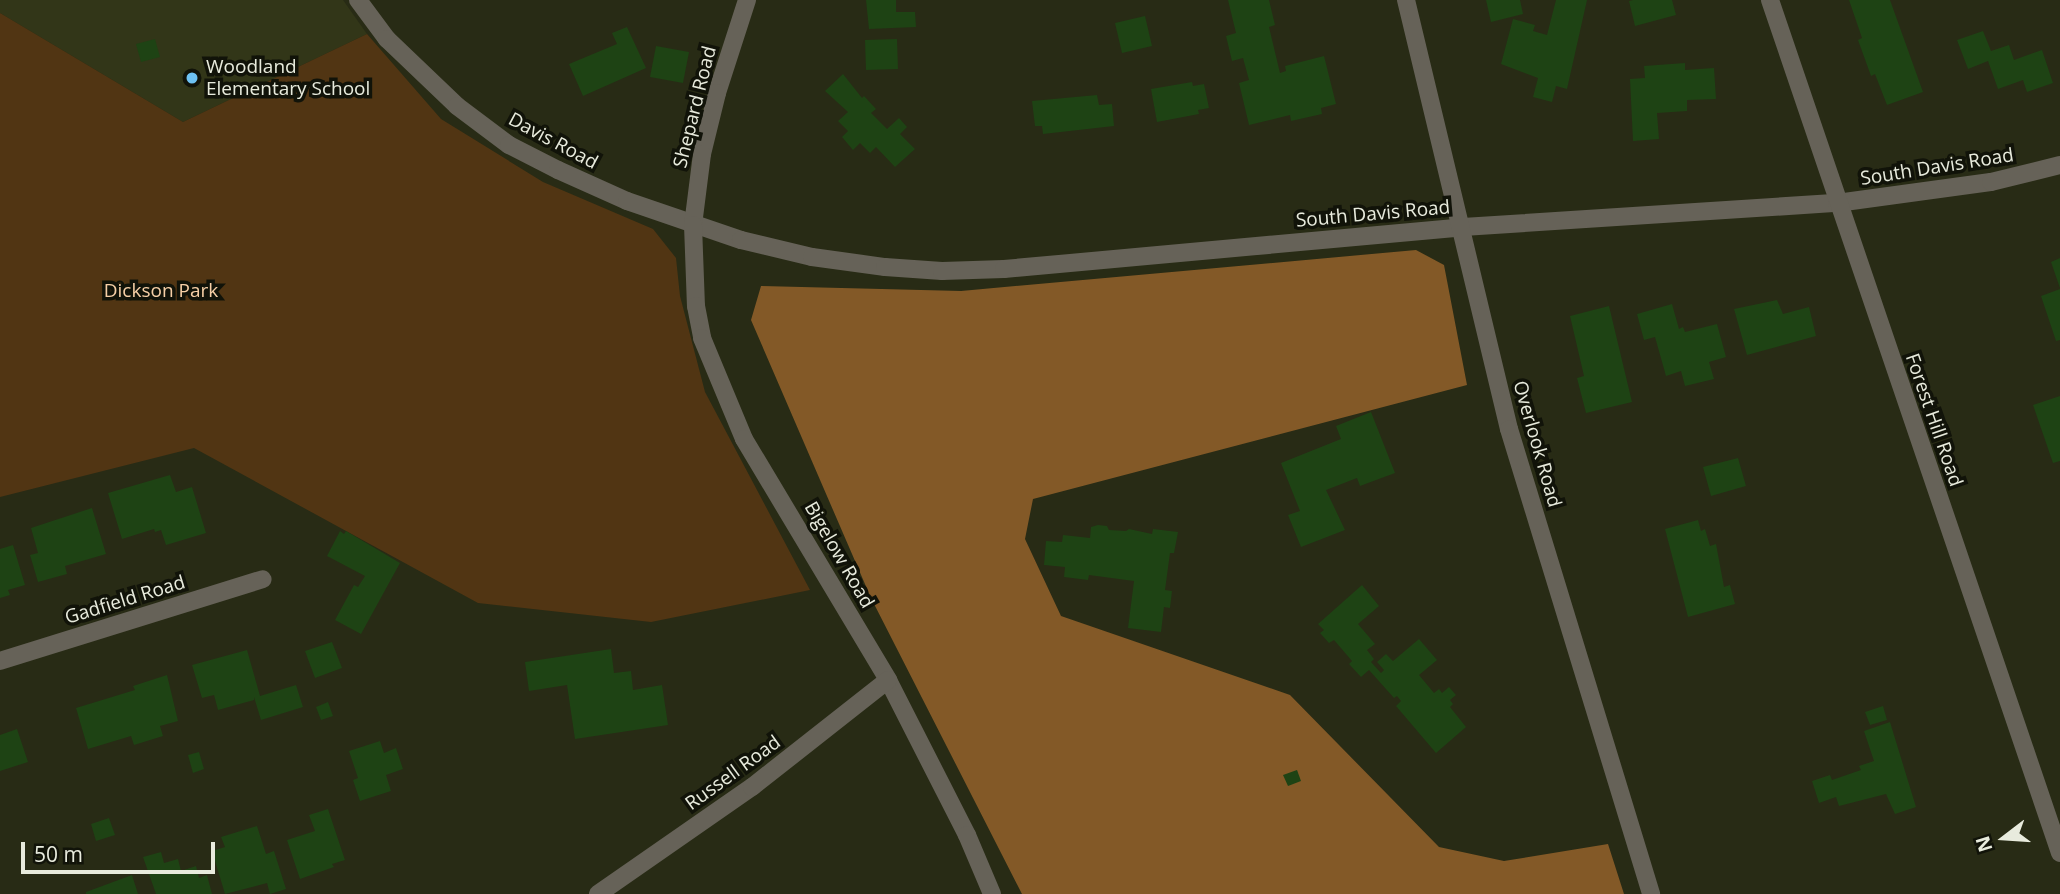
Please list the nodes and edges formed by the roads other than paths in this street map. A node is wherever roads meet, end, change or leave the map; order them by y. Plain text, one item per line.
1 (358, 0) edge
2 (747, 0) edge
3 (1406, 0) edge
4 (1770, 0) edge
5 (2060, 165) edge
6 (1837, 203) junction
7 (693, 225) junction
8 (1462, 227) junction
9 (263, 579) dead end
10 (0, 661) edge
11 (888, 680) junction
12 (2060, 853) edge
13 (598, 894) edge
14 (992, 894) edge
15 (1651, 894) edge

1 - 7 street, Davis Road
2 - 7 street, Shepard Road
3 - 8 street, Overlook Road
4 - 6 street, Forest Hill Road
5 - 6 street, South Davis Road
6 - 8 street, South Davis Road
6 - 12 street, Forest Hill Road
7 - 8 street, South Davis Road
7 - 11 street, Bigelow Road
8 - 15 street, Overlook Road
9 - 10 street, Gadfield Road
11 - 13 street, Russell Road
11 - 14 street, Bigelow Road

